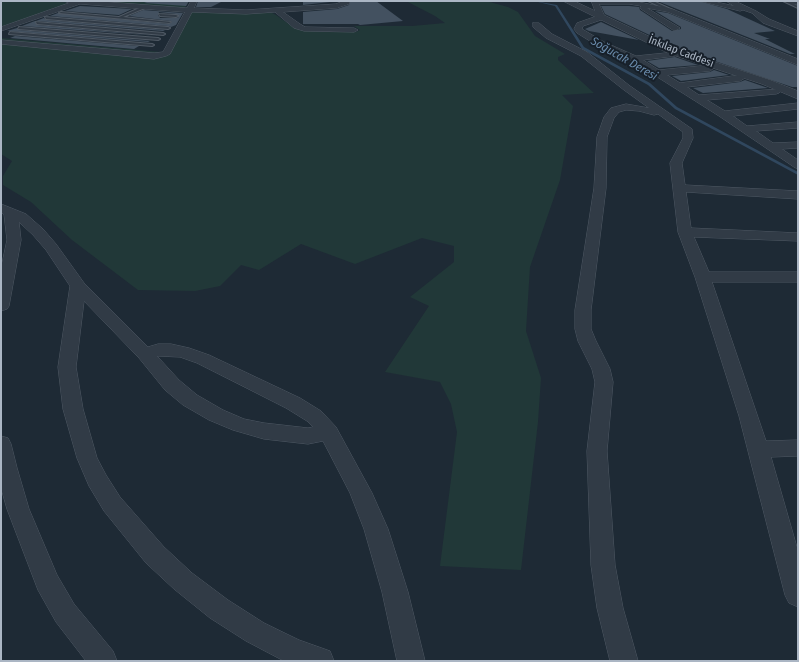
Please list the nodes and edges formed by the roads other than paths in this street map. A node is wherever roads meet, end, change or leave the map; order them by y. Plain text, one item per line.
1 (194, 1) edge
2 (265, 1) edge
3 (347, 1) edge
4 (567, 1) edge
5 (594, 1) edge
6 (650, 1) edge
7 (703, 1) edge
8 (729, 1) edge
9 (787, 1) edge
10 (73, 2) edge
11 (634, 3) junction
12 (798, 3) edge
13 (144, 7) junction
14 (798, 7) edge
15 (189, 10) junction
16 (274, 10) junction
17 (673, 10) junction
18 (754, 12) junction
19 (60, 13) dead end
20 (122, 13) dead end
21 (129, 13) junction
22 (137, 14) dead end
23 (153, 15) dead end
24 (176, 16) dead end
25 (602, 17) junction
26 (46, 18) dead end
27 (120, 18) junction
28 (170, 22) dead end
29 (37, 23) dead end
30 (109, 23) junction
31 (536, 26) dead end
32 (19, 28) dead end
33 (96, 28) junction
34 (168, 28) dead end
35 (676, 28) dead end
36 (1, 29) edge
37 (718, 29) junction
38 (354, 30) dead end
39 (10, 33) dead end
40 (85, 33) junction
41 (796, 33) edge
42 (164, 34) dead end
43 (772, 34) dead end
44 (757, 35) dead end
45 (735, 37) junction
46 (74, 38) junction
47 (158, 39) dead end
48 (1, 42) edge
49 (152, 45) dead end
50 (658, 49) dead end
51 (749, 52) dead end
52 (624, 53) junction
53 (672, 54) dead end
54 (635, 58) junction
55 (798, 62) edge
56 (710, 68) dead end
57 (658, 73) junction
58 (740, 78) dead end
59 (677, 86) junction
60 (776, 91) dead end
61 (798, 95) edge
62 (697, 98) junction
63 (798, 106) edge
64 (723, 114) junction
65 (668, 116) junction
66 (798, 126) edge
67 (745, 129) junction
68 (798, 145) edge
69 (772, 146) junction
70 (798, 165) edge
71 (680, 188) junction
72 (798, 195) edge
73 (6, 210) edge
74 (685, 232) junction
75 (798, 237) edge
76 (703, 277) junction
77 (792, 277) edge
78 (78, 286) junction
79 (798, 291) edge
80 (1, 306) edge
81 (145, 354) junction
82 (329, 432) junction
83 (1, 444) edge
84 (798, 448) edge
85 (757, 449) junction
86 (798, 595) edge
87 (103, 661) edge
88 (320, 661) edge
89 (410, 661) edge
90 (624, 661) edge

1 - 15 street
2 - 16 street
3 - 16 street
4 - 25 street, İnkılap Caddesi
5 - 11 street
5 - 25 street
6 - 17 lane
7 - 18 street
8 - 18 street
9 - 12 street
9 - 14 lane
10 - 13 street
10 - 36 street
11 - 17 street
11 - 35 street
13 - 15 street
13 - 21 lane
15 - 16 street
15 - 48 street
16 - 38 street
17 - 37 street
18 - 41 street
19 - 27 lane
20 - 21 lane
21 - 22 lane
21 - 27 lane
23 - 24 lane
25 - 52 street
25 - 61 street, İnkılap Caddesi
26 - 30 lane
27 - 28 lane
27 - 30 lane
29 - 33 lane
30 - 33 lane
30 - 34 lane
31 - 65 street
32 - 40 lane
33 - 40 lane
33 - 42 lane
37 - 45 street
37 - 51 street
39 - 46 lane
40 - 46 lane
40 - 47 lane
41 - 43 street
44 - 45 street
45 - 55 street
46 - 49 lane
50 - 52 street
52 - 54 street
53 - 54 street
54 - 57 street
56 - 57 street
57 - 59 street
58 - 59 street
59 - 62 street
60 - 62 street
62 - 64 street
63 - 64 street
64 - 67 street
65 - 71 street
65 - 90 street
66 - 67 street
67 - 69 street
68 - 69 street
69 - 70 street
71 - 72 street
71 - 74 street
73 - 78 street
73 - 80 street
74 - 75 street
74 - 76 street
76 - 77 street
76 - 85 street
77 - 79 street
78 - 81 street
78 - 88 street
81 - 82 street
81 - 82 street
82 - 89 street
83 - 87 street
84 - 85 street
85 - 86 street

